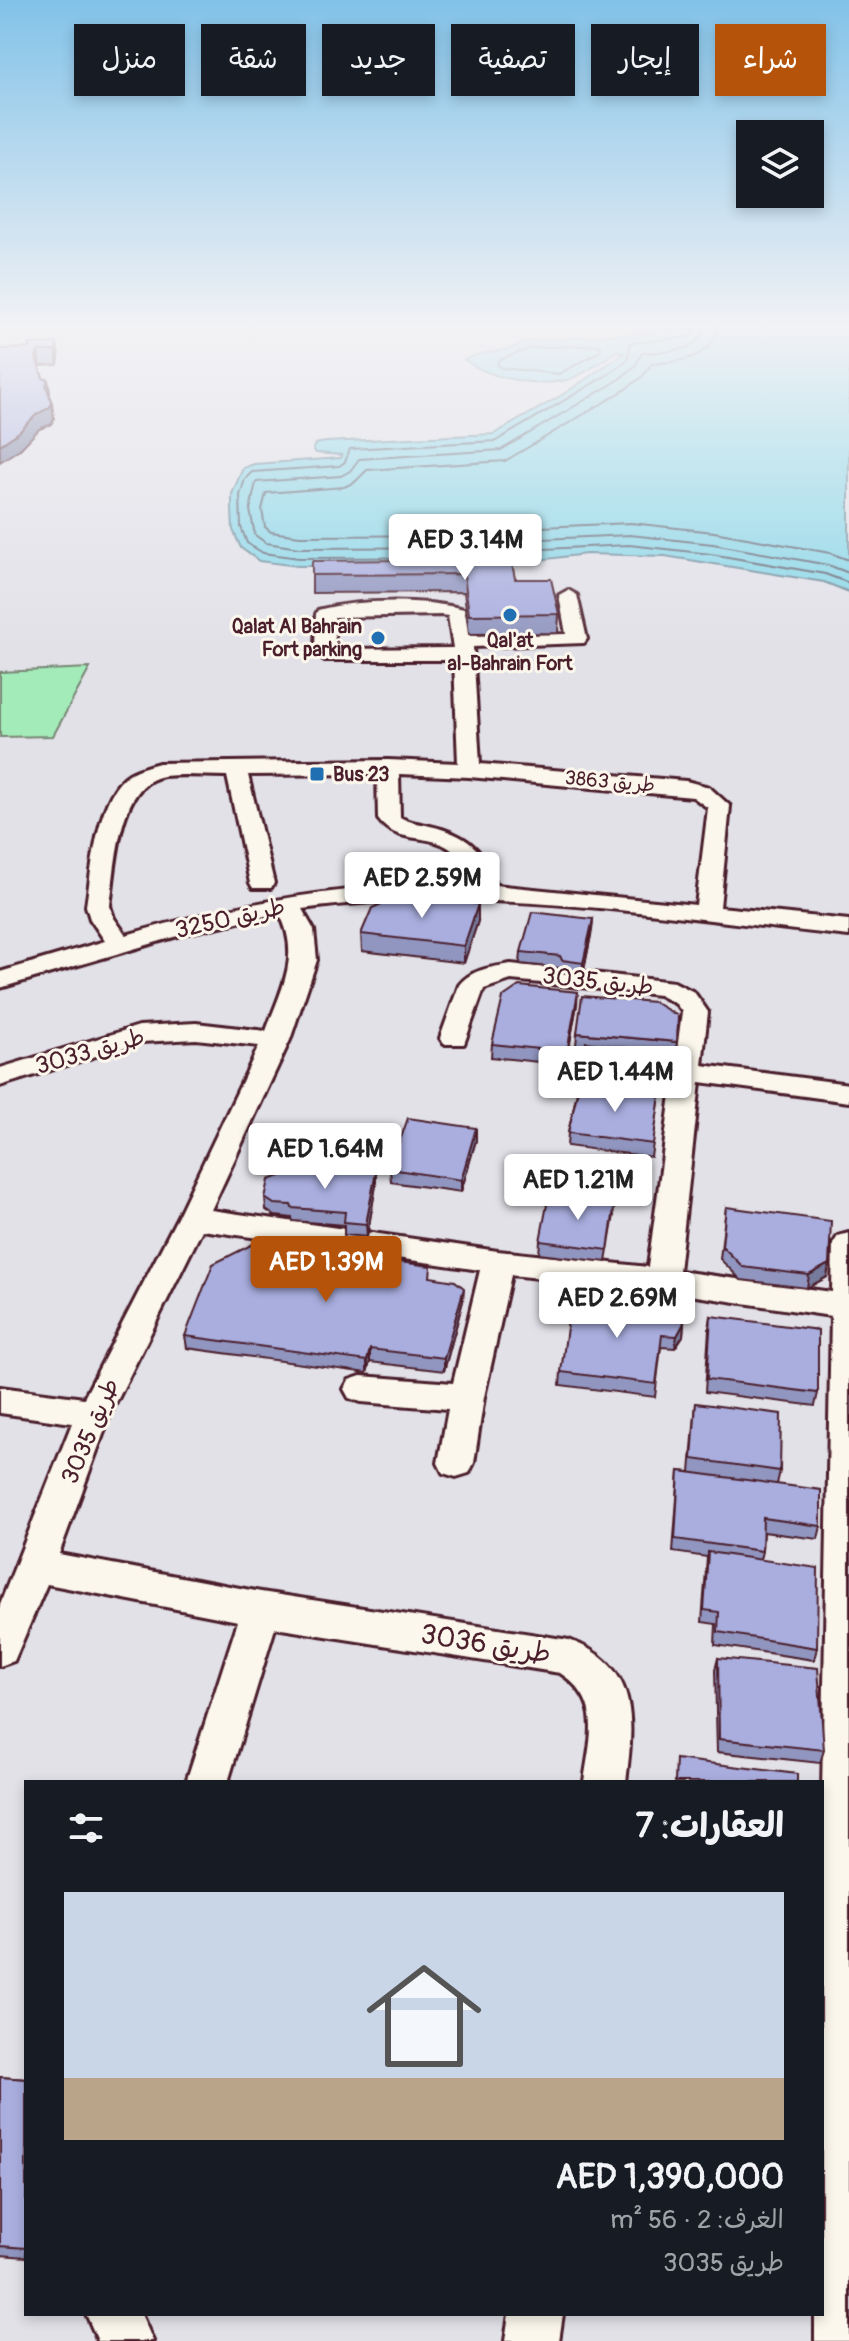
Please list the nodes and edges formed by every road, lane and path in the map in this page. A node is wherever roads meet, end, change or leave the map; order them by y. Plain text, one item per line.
1 (568, 595) dead end
2 (463, 648) junction
3 (388, 767) junction
4 (236, 769) junction
5 (469, 770) junction
6 (262, 883) dead end
7 (485, 892) junction
8 (287, 904) junction
9 (707, 913) junction
10 (849, 928) edge
11 (121, 945) junction
12 (0, 980) edge
13 (454, 1038) dead end
14 (276, 1040) junction
15 (687, 1072) junction
16 (0, 1077) edge
17 (849, 1093) edge
18 (192, 1218) junction
19 (849, 1244) edge
20 (498, 1262) junction
21 (662, 1280) junction
22 (847, 1306) edge
23 (361, 1389) dead end
24 (467, 1397) junction
25 (0, 1400) edge
26 (94, 1413) junction
27 (456, 1463) dead end
28 (847, 1539) edge
29 (36, 1566) junction
30 (261, 1609) junction
31 (0, 1649) edge
32 (208, 1780) edge
33 (605, 1780) edge
34 (832, 2121) edge
35 (845, 2280) edge
36 (114, 2316) edge
37 (536, 2316) edge
38 (126, 2341) edge
39 (532, 2341) edge
40 (842, 2341) edge

1 - 2 street
2 - 2 street
2 - 5 street
3 - 4 street, طريق 3863
3 - 5 street, طريق 3863
3 - 7 street
4 - 6 street
4 - 11 street, طريق 3863
5 - 9 street, طريق 3863
7 - 8 street, طريق 3250
7 - 9 street, طريق 3250
8 - 11 street, طريق 3250
8 - 14 street, طريق 3035
9 - 10 street, طريق 3250
11 - 12 street, طريق 3250
13 - 15 street, طريق 3035
14 - 16 street, طريق 3033
14 - 18 street, طريق 3035
15 - 17 street
15 - 21 street, طريق 3035
18 - 20 street
18 - 26 street, طريق 3035
19 - 22 street
20 - 21 street
20 - 24 street
21 - 22 street
22 - 28 street
23 - 24 street
24 - 27 street
25 - 26 street
26 - 29 street, طريق 3035
28 - 34 street
29 - 30 street, طريق 3036
29 - 31 street, طريق 3035
30 - 32 street
30 - 33 street, طريق 3036
34 - 35 street
35 - 40 street
36 - 38 street
37 - 39 street

